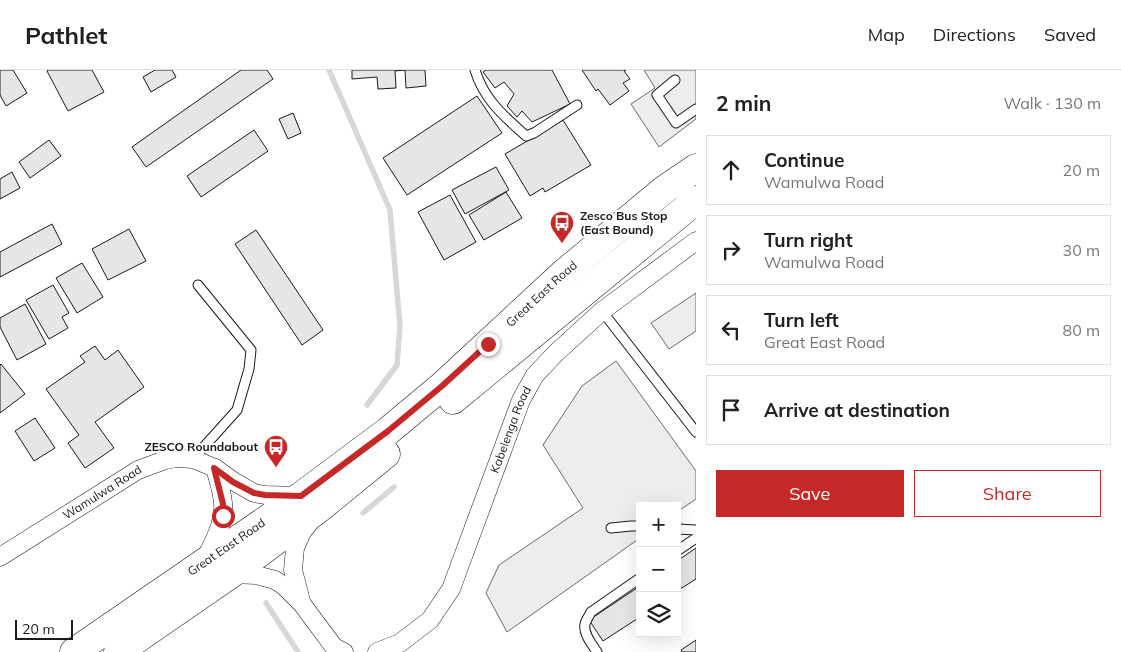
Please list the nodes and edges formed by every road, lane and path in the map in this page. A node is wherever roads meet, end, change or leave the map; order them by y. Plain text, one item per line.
1 (475, 70) edge
2 (675, 80) dead end
3 (577, 105) dead end
4 (696, 109) edge
5 (696, 168) edge
6 (696, 200) edge
7 (696, 241) edge
8 (198, 286) dead end
9 (602, 311) junction
10 (696, 432) edge
11 (192, 460) junction
12 (214, 468) junction
13 (311, 502) junction
14 (636, 526) edge
15 (611, 528) dead end
16 (681, 529) edge
17 (696, 530) edge
18 (696, 538) edge
19 (681, 548) edge
20 (0, 557) edge
21 (204, 561) junction
22 (231, 574) junction
23 (636, 581) edge
24 (180, 593) junction
25 (302, 604) junction
26 (74, 652) edge
27 (118, 652) edge
28 (344, 652) edge
29 (376, 652) edge
30 (597, 652) edge

1 - 3 lane
2 - 4 lane
5 - 13 main road, Great East Road
6 - 13 main road, Great East Road
7 - 9 street, Kabelenga Road
8 - 11 lane
9 - 10 lane
9 - 29 street, Kabelenga Road
11 - 12 street, Wamulwa Road
11 - 20 street, Wamulwa Road
12 - 13 street, Wamulwa Road
12 - 21 street
13 - 21 main road, Great East Road
13 - 22 main road, Great East Road
13 - 25 street
14 - 15 lane
16 - 17 lane
18 - 19 lane
21 - 24 main road, Great East Road
22 - 24 main road, Great East Road
22 - 25 street
23 - 30 lane
24 - 26 main road, Great East Road
24 - 27 main road, Great East Road
25 - 28 street

